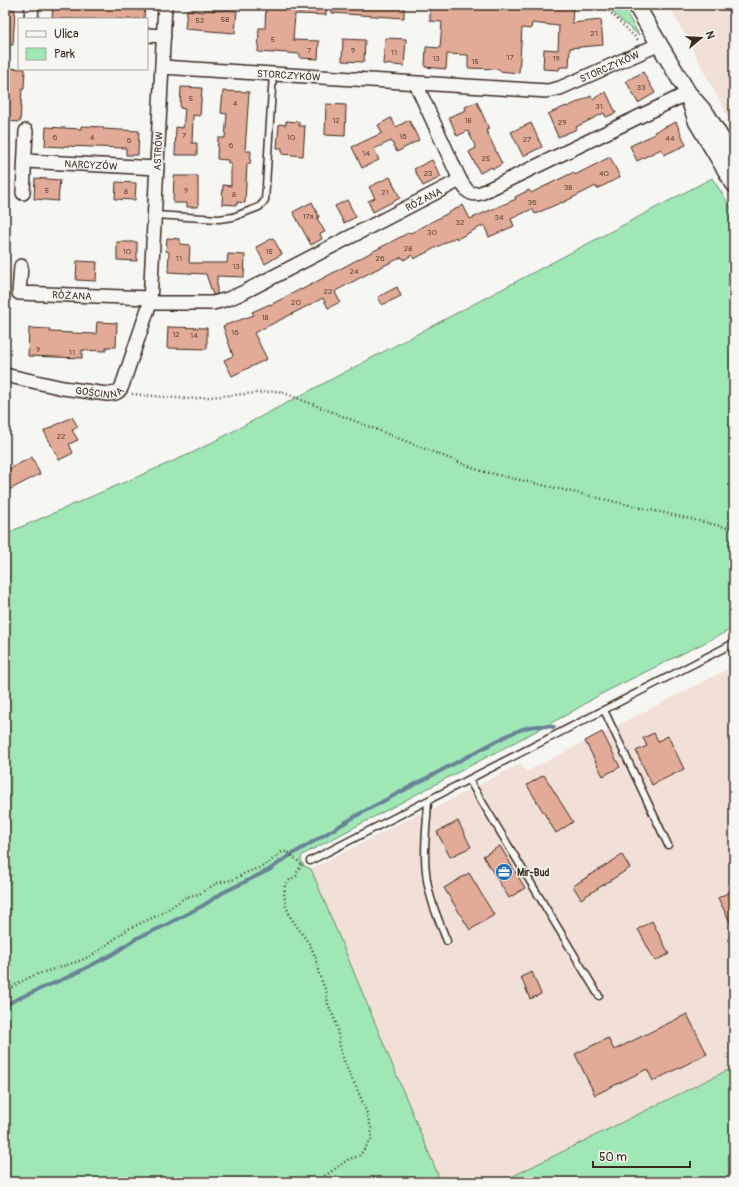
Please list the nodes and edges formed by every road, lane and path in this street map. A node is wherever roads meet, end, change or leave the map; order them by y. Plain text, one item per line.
1 (32, 5) edge
2 (166, 5) edge
3 (602, 5) edge
4 (636, 5) edge
5 (32, 18) edge
6 (148, 35) edge
7 (164, 36) junction
8 (654, 47) junction
9 (162, 67) junction
10 (273, 74) junction
11 (416, 84) junction
12 (688, 93) junction
13 (26, 131) dead end
14 (734, 160) edge
15 (25, 161) junction
16 (156, 168) junction
17 (460, 180) junction
18 (734, 184) edge
19 (23, 192) dead end
20 (154, 215) junction
21 (21, 266) dead end
22 (150, 301) junction
23 (5, 375) edge
24 (118, 392) junction
25 (734, 529) edge
26 (734, 643) edge
27 (604, 710) junction
28 (469, 780) junction
29 (428, 801) junction
30 (668, 845) dead end
31 (310, 861) joint
32 (302, 864) junction
33 (446, 941) dead end
34 (5, 991) edge
35 (599, 996) dead end
36 (316, 1182) edge

1 - 5 street
2 - 7 street, ASTRÓW
3 - 8 path
4 - 8 street
6 - 7 street
7 - 9 street, ASTRÓW
8 - 11 street, STORCZYKÓW
8 - 12 street
9 - 10 street, STORCZYKÓW
9 - 16 street, ASTRÓW
10 - 11 street, STORCZYKÓW
10 - 20 lane
11 - 17 street
12 - 14 street
12 - 17 street
12 - 18 street
13 - 15 street
15 - 16 street, NARCYZÓW
15 - 19 street
16 - 20 street, ASTRÓW
17 - 22 street, RÓŻANA
20 - 22 street, ASTRÓW
21 - 22 street, RÓŻANA
22 - 24 street, GOŚCINNA
23 - 24 street, GOŚCINNA
24 - 25 path
26 - 27 lane
27 - 28 lane
27 - 30 lane
28 - 29 lane
28 - 35 lane
29 - 31 lane
29 - 33 lane
31 - 32 path
32 - 34 path
32 - 36 path

